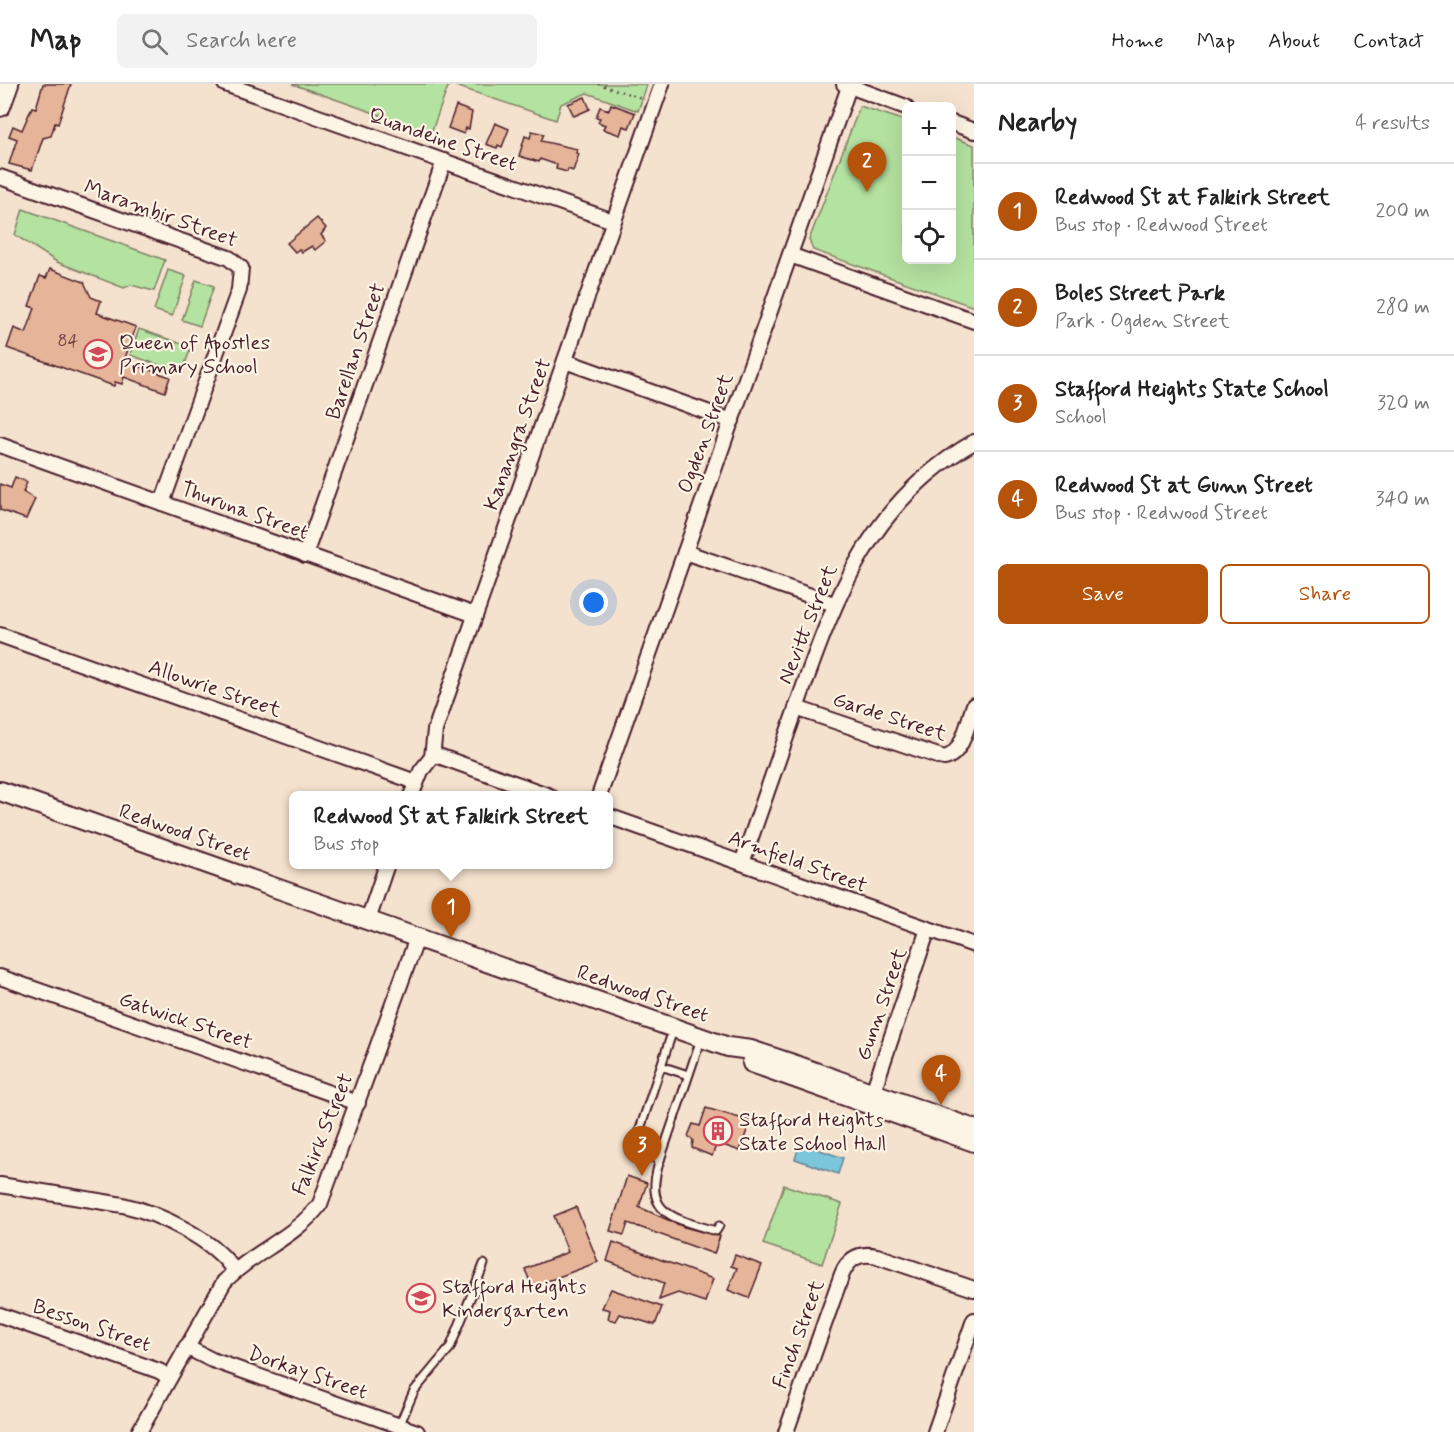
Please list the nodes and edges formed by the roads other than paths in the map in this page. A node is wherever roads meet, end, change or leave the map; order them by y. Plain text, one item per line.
1 (8, 84) edge
2 (225, 84) edge
3 (662, 84) edge
4 (848, 85) edge
5 (902, 105) edge
6 (0, 106) edge
7 (956, 125) edge
8 (974, 131) edge
9 (444, 161) junction
10 (0, 177) edge
11 (614, 221) junction
12 (790, 255) junction
13 (974, 321) edge
14 (565, 361) junction
15 (732, 421) junction
16 (974, 442) edge
17 (0, 445) edge
18 (162, 503) junction
19 (685, 552) junction
20 (305, 555) junction
21 (834, 604) junction
22 (475, 615) junction
23 (0, 635) edge
24 (974, 705) edge
25 (796, 708) junction
26 (433, 754) junction
27 (416, 782) junction
28 (0, 791) edge
29 (413, 791) edge
30 (539, 791) edge
31 (600, 791) edge
32 (613, 817) edge
33 (742, 863) junction
34 (385, 869) edge
35 (368, 921) junction
36 (928, 929) junction
37 (417, 938) junction
38 (974, 945) edge
39 (0, 977) edge
40 (674, 1028) junction
41 (701, 1037) junction
42 (728, 1047) junction
43 (661, 1066) junction
44 (688, 1075) junction
45 (873, 1092) junction
46 (358, 1103) junction
47 (974, 1129) edge
48 (974, 1142) edge
49 (660, 1160) junction
50 (0, 1185) edge
51 (719, 1226) dead end
52 (484, 1264) dead end
53 (234, 1271) junction
54 (974, 1289) edge
55 (0, 1315) edge
56 (974, 1320) edge
57 (186, 1347) junction
58 (169, 1377) junction
59 (399, 1426) junction
60 (139, 1432) edge
61 (417, 1432) edge
62 (786, 1432) edge
63 (935, 1432) edge

1 - 6 main road
2 - 9 street, Quandeine Street
3 - 11 street, Kanangra Street
4 - 5 street
4 - 12 street, Ogden Street
7 - 8 street
9 - 11 street, Quandeine Street
9 - 20 street, Barellan Street
10 - 18 street, Marambir Street
11 - 14 street, Kanangra Street
12 - 13 street
12 - 15 street, Ogden Street
14 - 15 street
14 - 22 street, Kanangra Street
15 - 19 street, Ogden Street
16 - 21 street, Nevitt Street
17 - 18 street, Thuruna Street
18 - 20 street, Thuruna Street
19 - 21 street
19 - 31 street, Ogden Street
20 - 22 street, Thuruna Street
21 - 25 street, Nevitt Street
22 - 26 street, Kanangra Street
23 - 27 street, Allowrie Street
24 - 25 street, Garde Street
25 - 33 street, Nevitt Street
26 - 27 street, Kanangra Street
26 - 30 street
27 - 29 street, Kanangra Street
28 - 35 street, Redwood Street
32 - 33 street, Armfield Street
33 - 36 street, Armfield Street
34 - 35 street
35 - 37 street, Redwood Street
36 - 38 street, Armfield Street
36 - 45 street, Gunn Street
37 - 40 street, Redwood Street
37 - 46 street, Falkirk Street
39 - 46 street, Gatwick Street
40 - 41 street, Redwood Street
40 - 43 lane
41 - 42 street, Redwood Street
41 - 44 lane
42 - 45 street, Redwood Street
42 - 48 street, Redwood Street
43 - 44 lane
43 - 49 lane
44 - 49 lane
45 - 47 street, Redwood Street
46 - 53 street, Falkirk Street
49 - 51 lane
50 - 53 street
52 - 59 lane
53 - 57 street, Falkirk Street
54 - 62 street, Finch Street
55 - 58 street, Besson Street
56 - 63 street
57 - 58 street, Falkirk Street
57 - 59 street, Dorkay Street
58 - 60 street, Falkirk Street
59 - 61 street, Dorkay Street

